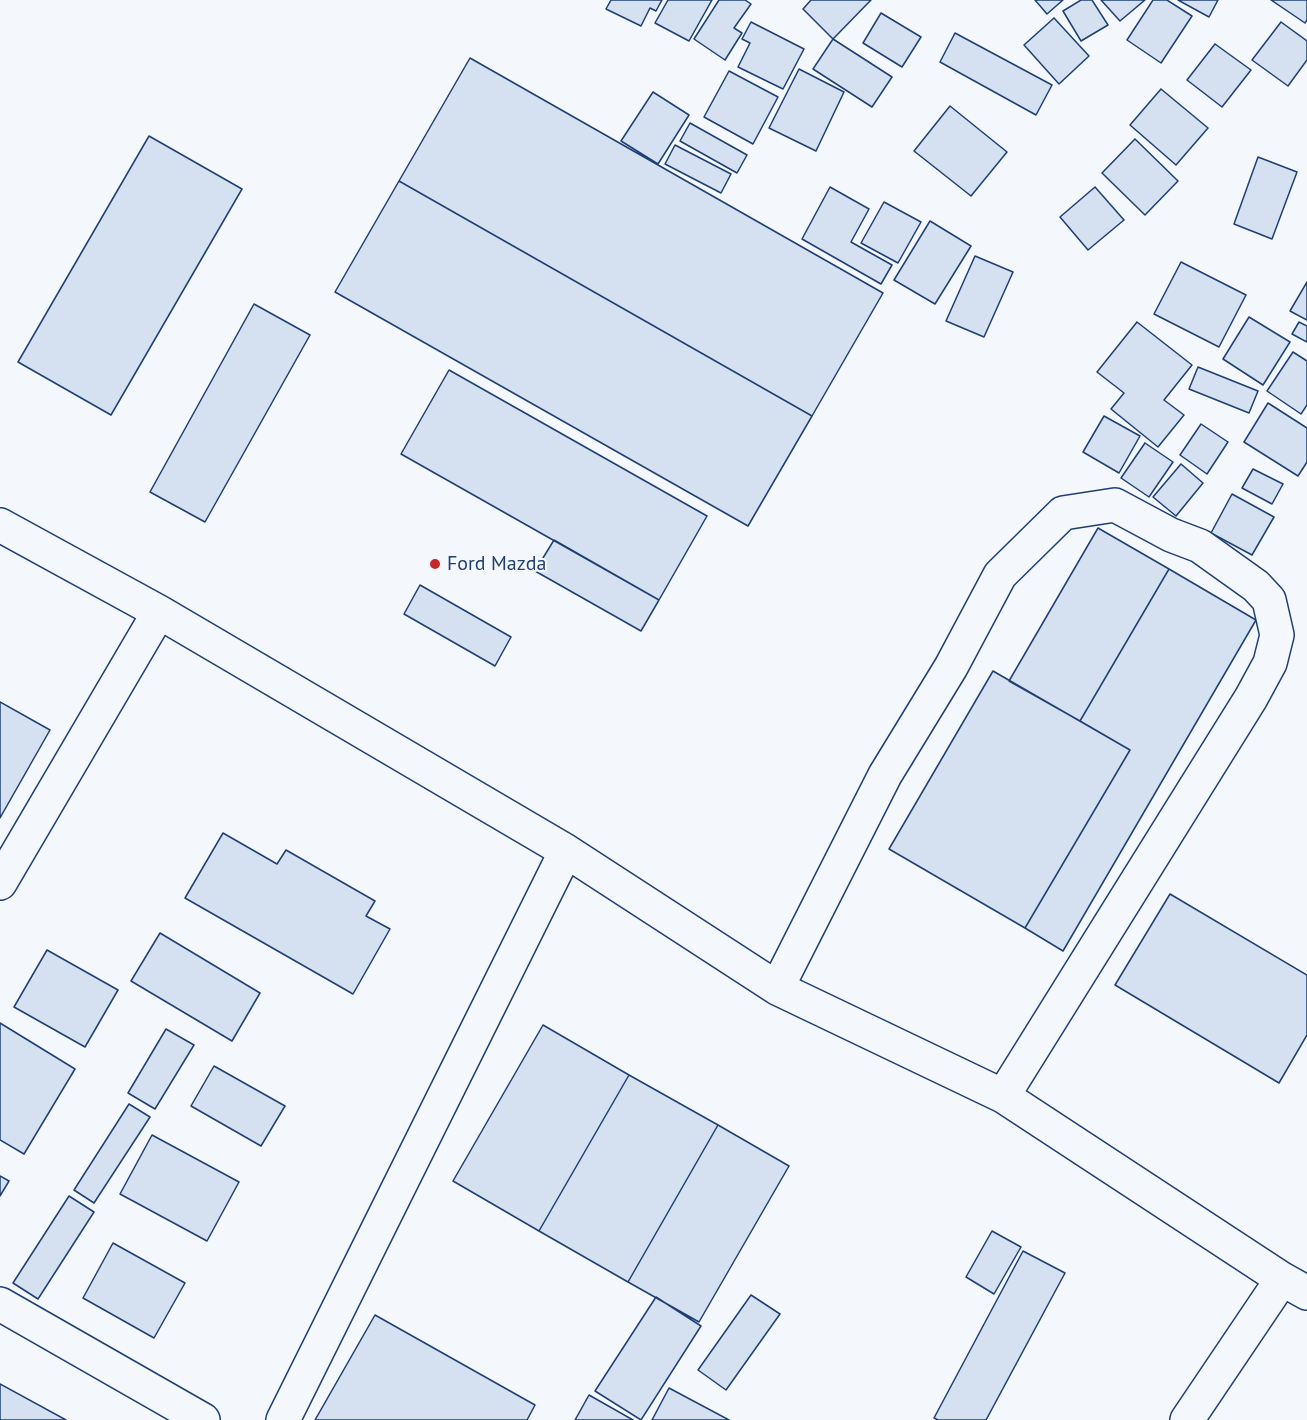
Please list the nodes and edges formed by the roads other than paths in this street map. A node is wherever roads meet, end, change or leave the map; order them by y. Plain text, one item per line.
1 (0, 525) edge
2 (159, 612) junction
3 (566, 851) junction
4 (0, 883) edge
5 (777, 988) junction
6 (1003, 1096) junction
7 (1294, 1286) edge
8 (0, 1304) edge
9 (203, 1420) edge
10 (283, 1420) edge
11 (1187, 1420) edge

1 - 2 street
2 - 3 street
2 - 4 street
3 - 5 street
3 - 10 street
5 - 6 street
5 - 6 street
6 - 7 street
7 - 11 street
8 - 9 street

